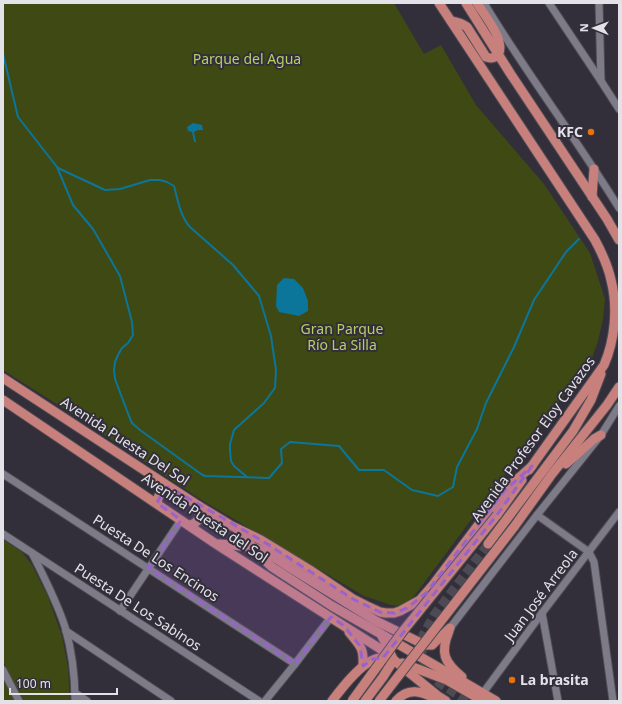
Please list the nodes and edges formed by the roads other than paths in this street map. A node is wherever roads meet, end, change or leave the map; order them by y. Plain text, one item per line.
1 (439, 3) edge
2 (466, 3) edge
3 (477, 3) edge
4 (484, 3) edge
5 (549, 3) edge
6 (600, 3) edge
7 (451, 21) junction
8 (498, 54) junction
9 (601, 81) junction
10 (619, 109) edge
11 (594, 169) junction
12 (592, 197) junction
13 (619, 208) edge
14 (619, 240) edge
15 (604, 366) junction
16 (3, 378) edge
17 (619, 387) edge
18 (3, 400) edge
19 (619, 406) edge
20 (601, 435) junction
21 (532, 466) junction
22 (3, 474) edge
23 (552, 474) junction
24 (169, 487) junction
25 (157, 503) junction
26 (198, 506) junction
27 (619, 512) edge
28 (537, 515) junction
29 (181, 520) junction
30 (190, 525) junction
31 (232, 526) junction
32 (3, 534) edge
33 (216, 544) junction
34 (488, 544) tunnel mouth
35 (253, 547) junction
36 (589, 552) junction
37 (32, 553) junction
38 (148, 568) junction
39 (413, 604) junction
40 (120, 611) junction
41 (542, 614) junction
42 (331, 617) junction
43 (344, 626) junction
44 (450, 628) junction
45 (66, 631) junction
46 (381, 634) junction
47 (408, 637) junction
48 (416, 655) junction
49 (393, 659) junction
50 (295, 664) junction
51 (363, 666) junction
52 (416, 668) junction
53 (3, 670) edge
54 (442, 670) junction
55 (447, 680) junction
56 (75, 693) junction
57 (480, 694) edge
58 (441, 700) edge
59 (19, 701) edge
60 (75, 701) edge
61 (87, 701) edge
62 (171, 701) edge
63 (259, 701) edge
64 (265, 701) edge
65 (332, 701) edge
66 (352, 701) edge
67 (365, 701) edge
68 (378, 701) edge
69 (396, 701) edge
70 (496, 701) edge
71 (558, 701) edge
72 (613, 701) edge

1 - 7 main road, Avenida Profesor Eloy Cavazos
2 - 8 main road
3 - 8 main road
4 - 11 street
5 - 9 street
6 - 9 street
7 - 8 main road
7 - 15 main road, Avenida Profesor Eloy Cavazos
8 - 12 main road
9 - 10 street
11 - 12 main road
11 - 13 street
12 - 14 main road
15 - 21 main road, Avenida Profesor Eloy Cavazos
15 - 34 main road
16 - 24 main road, Avenida Puesta Del Sol
17 - 23 main road
18 - 25 main road, Avenida Puesta del Sol
19 - 20 street
20 - 23 main road
20 - 28 street
21 - 39 main road
21 - 66 main road, Avenida Profesor Eloy Cavazos, bridge
22 - 38 street, Puesta De Los Encinos
23 - 48 main road, bridge
24 - 25 main road
24 - 26 main road, Avenida Puesta Del Sol
25 - 29 main road, Avenida Puesta del Sol
26 - 30 main road
26 - 31 main road, Avenida Puesta Del Sol
27 - 36 street, Juan José Arreola
28 - 36 street
28 - 44 street
29 - 30 main road, Avenida Puesta del Sol
29 - 38 street
30 - 33 main road, Avenida Puesta del Sol
31 - 35 main road, Avenida Puesta del Sol
31 - 39 main road
32 - 37 street, Puesta De Los Sabinos
33 - 35 main road
33 - 42 main road, Avenida Puesta del Sol
35 - 46 main road, Avenida Puesta del Sol
35 - 47 main road
36 - 41 street, Juan José Arreola
36 - 72 street
37 - 40 street, Puesta De Los Sabinos
37 - 45 street
38 - 40 street
38 - 50 street, Puesta De Los Encinos
39 - 47 main road
40 - 63 street, Puesta De Los Sabinos
41 - 57 street, Juan José Arreola
41 - 71 street
42 - 43 main road, Avenida Puesta del Sol
42 - 50 street
43 - 49 main road, Avenida Puesta del Sol
43 - 51 main road
44 - 47 main road
44 - 57 main road
45 - 56 street
45 - 62 street
46 - 48 main road, Avenida Puesta del Sol
46 - 49 main road
48 - 54 main road, Avenida Puesta del Sol
48 - 68 main road, bridge
49 - 51 main road
49 - 52 main road
49 - 58 main road, Avenida Puesta del Sol
49 - 67 main road
50 - 64 street
51 - 65 main road
52 - 54 main road
52 - 55 main road
53 - 59 street
54 - 57 main road, Avenida Puesta del Sol
55 - 57 main road
55 - 58 main road
56 - 60 street
56 - 61 street
57 - 70 main road
58 - 69 main road

